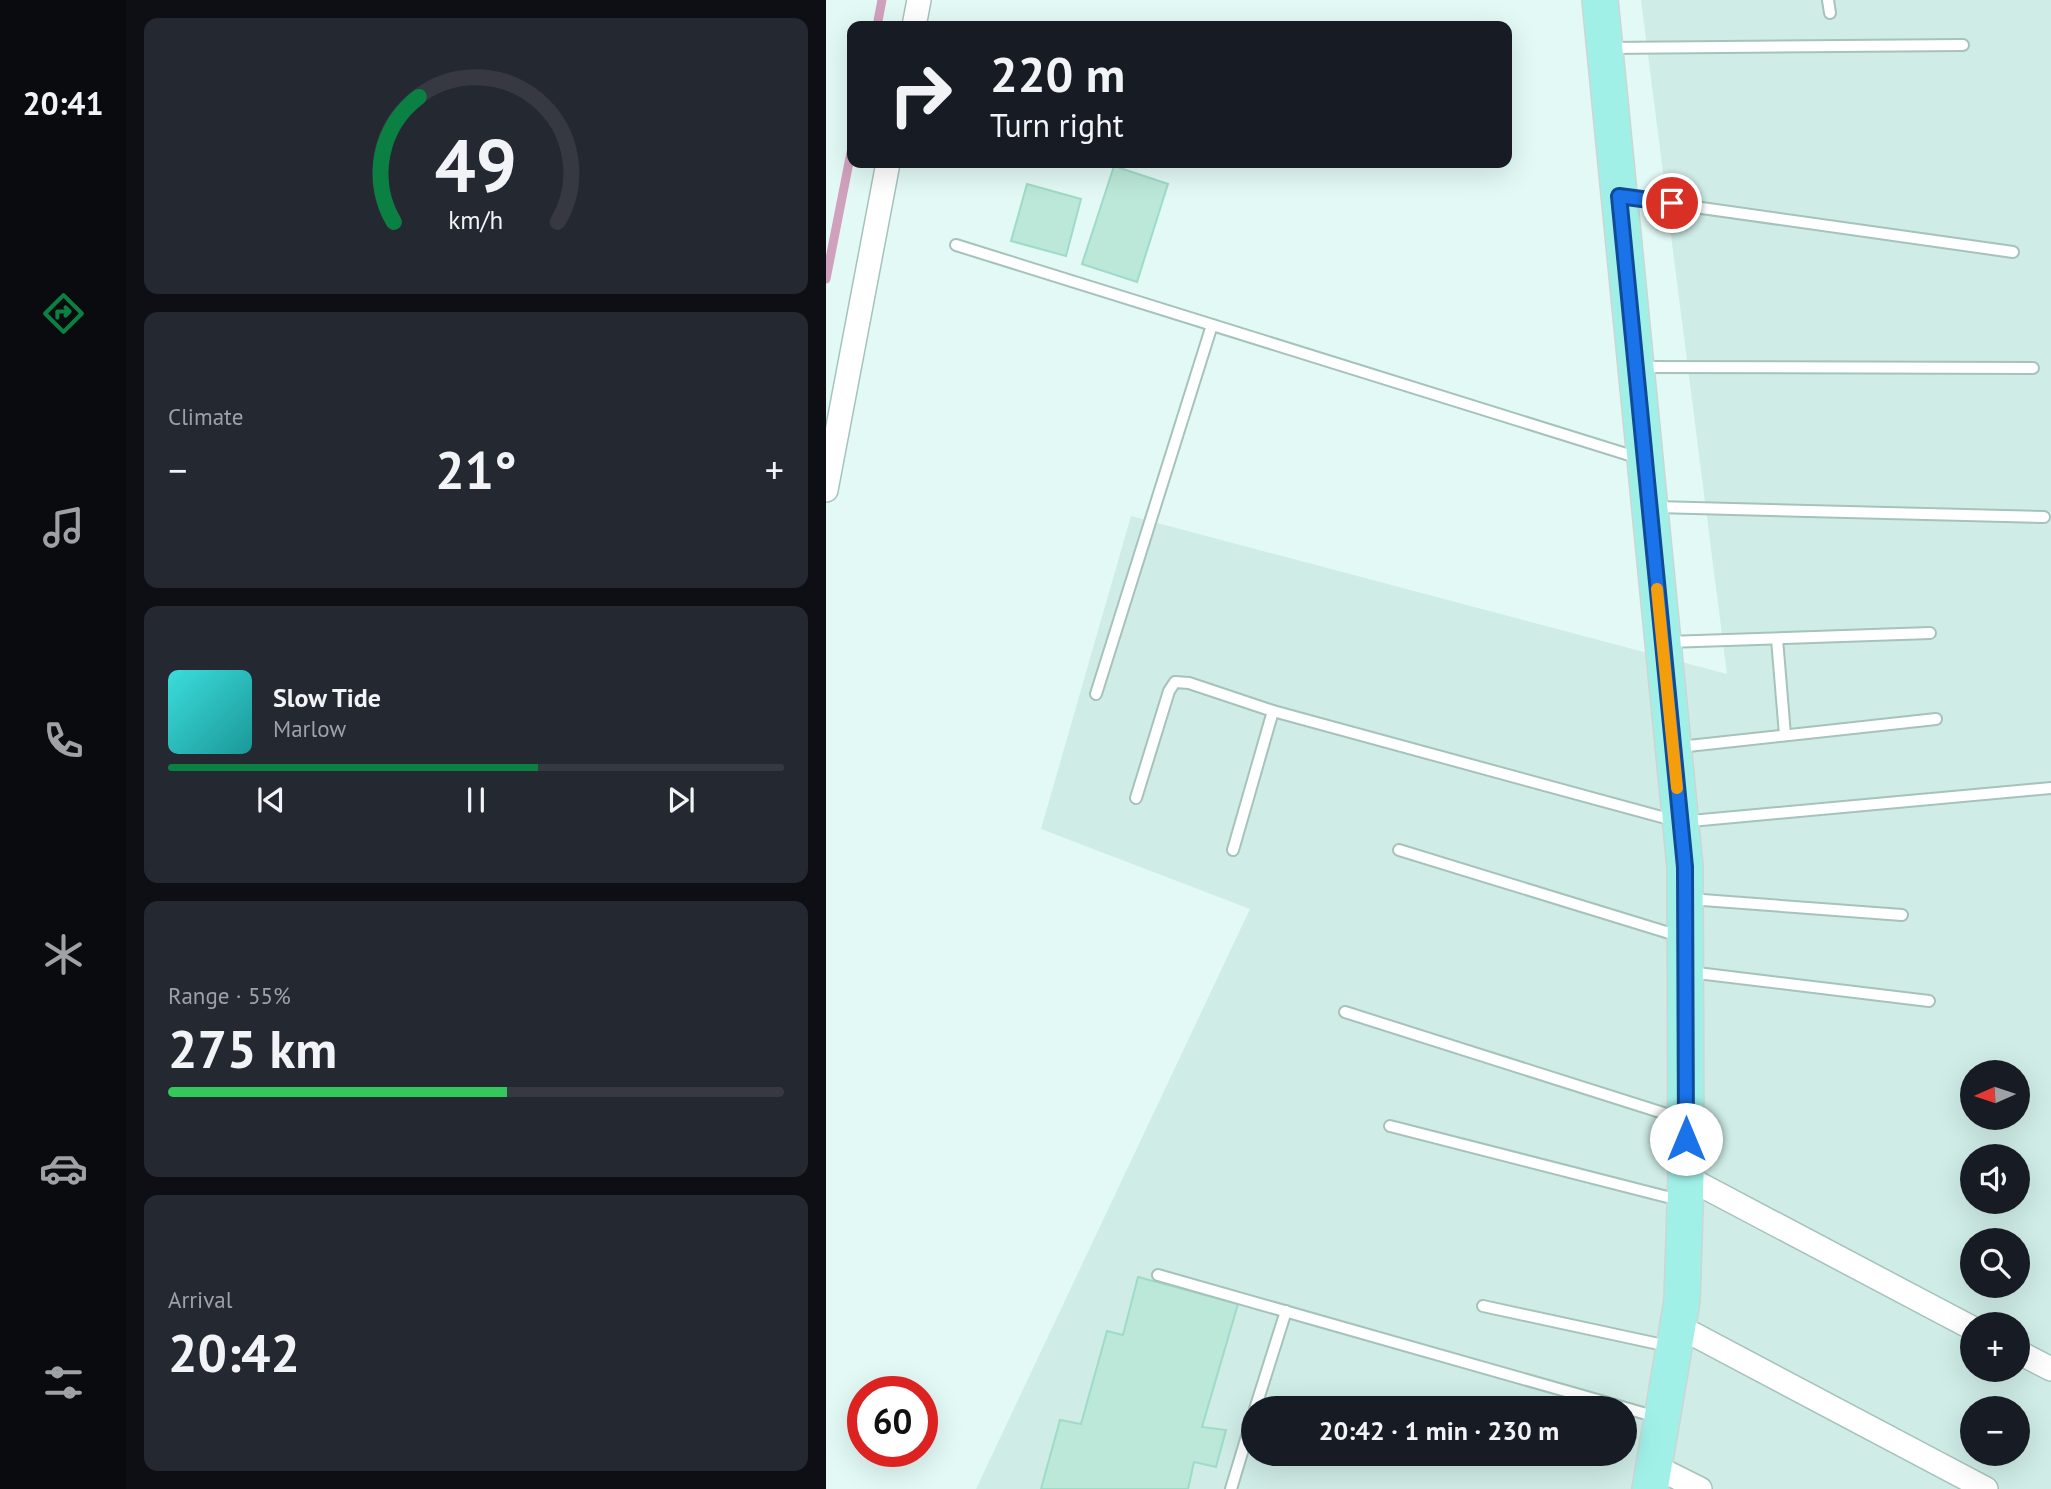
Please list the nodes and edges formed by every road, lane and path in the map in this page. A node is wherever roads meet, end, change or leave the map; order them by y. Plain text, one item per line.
1 (919, 0) edge
2 (1600, 0) edge
3 (1828, 0) edge
4 (1830, 13) dead end
5 (915, 21) edge
6 (1963, 45) dead end
7 (1605, 48) junction
8 (887, 168) edge
9 (1619, 196) junction
10 (956, 245) dead end
11 (2013, 251) dead end
12 (1212, 325) junction
13 (1636, 367) junction
14 (2033, 368) dead end
15 (1645, 460) junction
16 (826, 490) edge
17 (1649, 507) junction
18 (2043, 517) dead end
19 (1930, 633) dead end
20 (1777, 639) junction
21 (1663, 642) junction
22 (1096, 694) dead end
23 (1273, 711) junction
24 (1936, 719) dead end
25 (1785, 735) junction
26 (1673, 748) junction
27 (2051, 788) edge
28 (1136, 798) dead end
29 (1680, 821) junction
30 (1233, 850) dead end
31 (1399, 850) dead end
32 (1685, 899) junction
33 (1902, 915) dead end
34 (1685, 937) junction
35 (1685, 972) junction
36 (1929, 1001) dead end
37 (1345, 1012) dead end
38 (1686, 1120) junction
39 (1390, 1126) dead end
40 (1686, 1189) junction
41 (1158, 1275) dead end
42 (1483, 1306) dead end
43 (1286, 1311) junction
44 (1960, 1322) edge
45 (1676, 1336) junction
46 (2030, 1358) edge
47 (2051, 1369) edge
48 (1259, 1396) edge
49 (1662, 1419) junction
50 (1241, 1456) edge
51 (1652, 1477) edge
52 (1231, 1489) edge
53 (1700, 1489) edge
54 (1986, 1489) edge

1 - 5 street
2 - 7 main road
3 - 4 lane
6 - 7 lane
7 - 9 main road
8 - 16 street
9 - 11 lane
9 - 13 main road
10 - 12 lane
12 - 15 lane
12 - 22 lane
13 - 14 lane
13 - 15 main road
15 - 17 main road
17 - 18 lane
17 - 21 main road
19 - 20 lane
20 - 21 lane
20 - 25 lane
21 - 26 main road
23 - 28 lane
23 - 29 lane
23 - 30 lane
24 - 25 lane
25 - 26 lane
26 - 29 main road
27 - 29 lane
29 - 32 main road
31 - 34 lane
32 - 33 lane
32 - 34 main road
34 - 35 main road
35 - 36 lane
35 - 38 main road
37 - 38 lane
38 - 40 main road
39 - 40 lane
40 - 44 street
40 - 45 main road
41 - 43 lane
42 - 45 lane
43 - 48 lane
43 - 49 lane
45 - 49 main road
45 - 54 street
46 - 47 street
49 - 51 main road
50 - 52 lane
51 - 53 street

